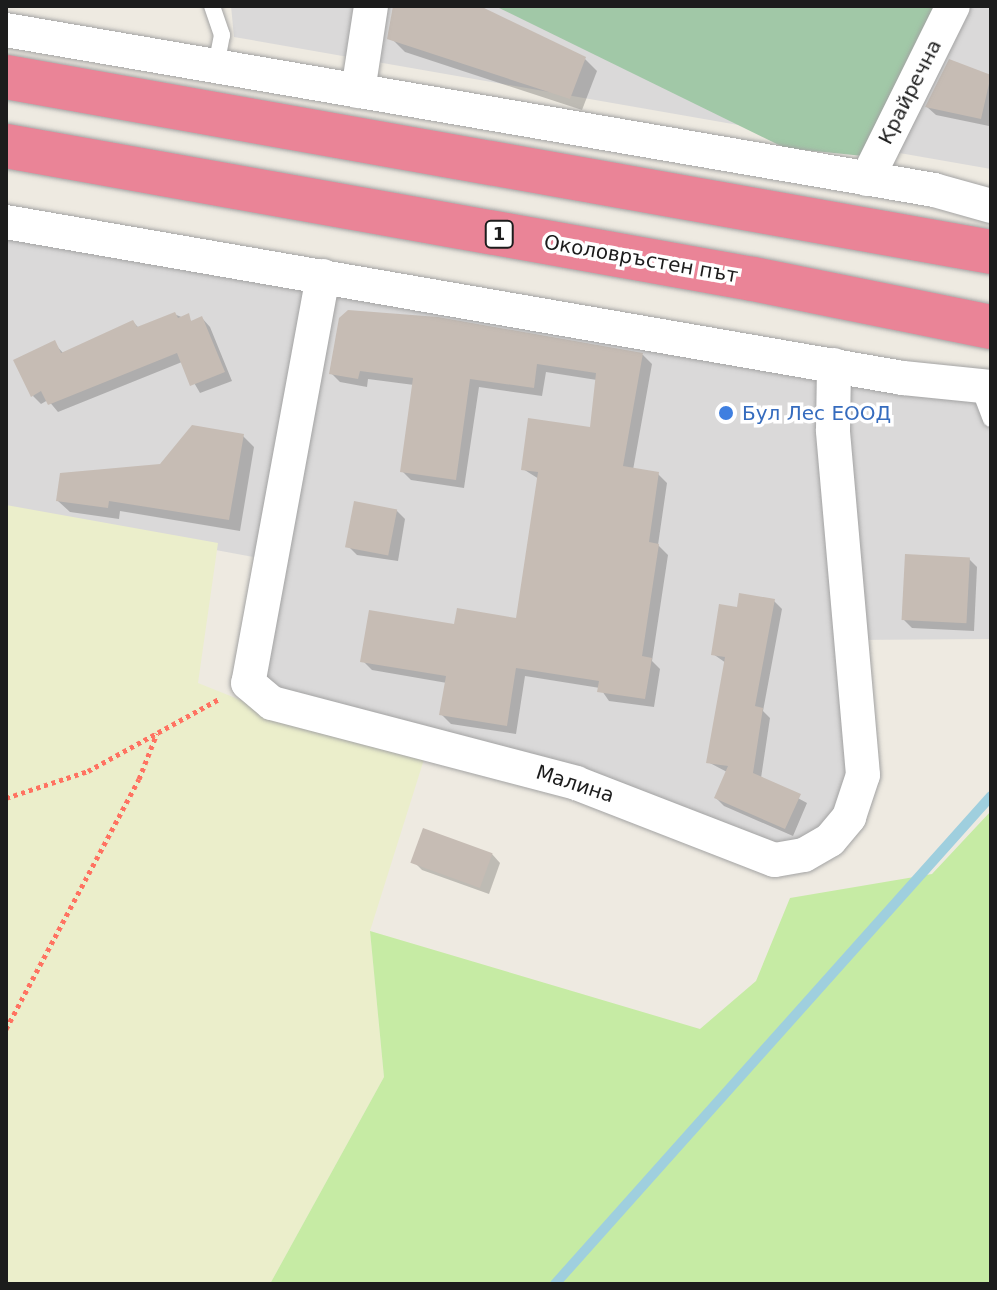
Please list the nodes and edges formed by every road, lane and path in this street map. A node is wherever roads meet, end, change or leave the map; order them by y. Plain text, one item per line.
1 (212, 6) edge
2 (371, 6) edge
3 (953, 6) edge
4 (6, 30) edge
5 (216, 67) junction
6 (6, 77) edge
7 (358, 91) junction
8 (6, 146) edge
9 (867, 179) junction
10 (991, 206) edge
11 (6, 222) edge
12 (991, 252) edge
13 (323, 276) junction
14 (991, 327) edge
15 (834, 365) junction
16 (983, 386) edge
17 (991, 419) edge
18 (248, 683) junction
19 (157, 733) junction
20 (6, 798) edge
21 (6, 1029) edge

1 - 5 lane
2 - 7 street
3 - 9 street, Крайречна
4 - 5 street
5 - 7 street
6 - 12 highway
7 - 9 street
8 - 14 highway, Околовръстен път / 1
9 - 10 street
11 - 13 street
13 - 15 street
13 - 18 street
15 - 16 street
15 - 18 street, Малина
16 - 17 lane
18 - 19 path
19 - 20 path
19 - 21 path

